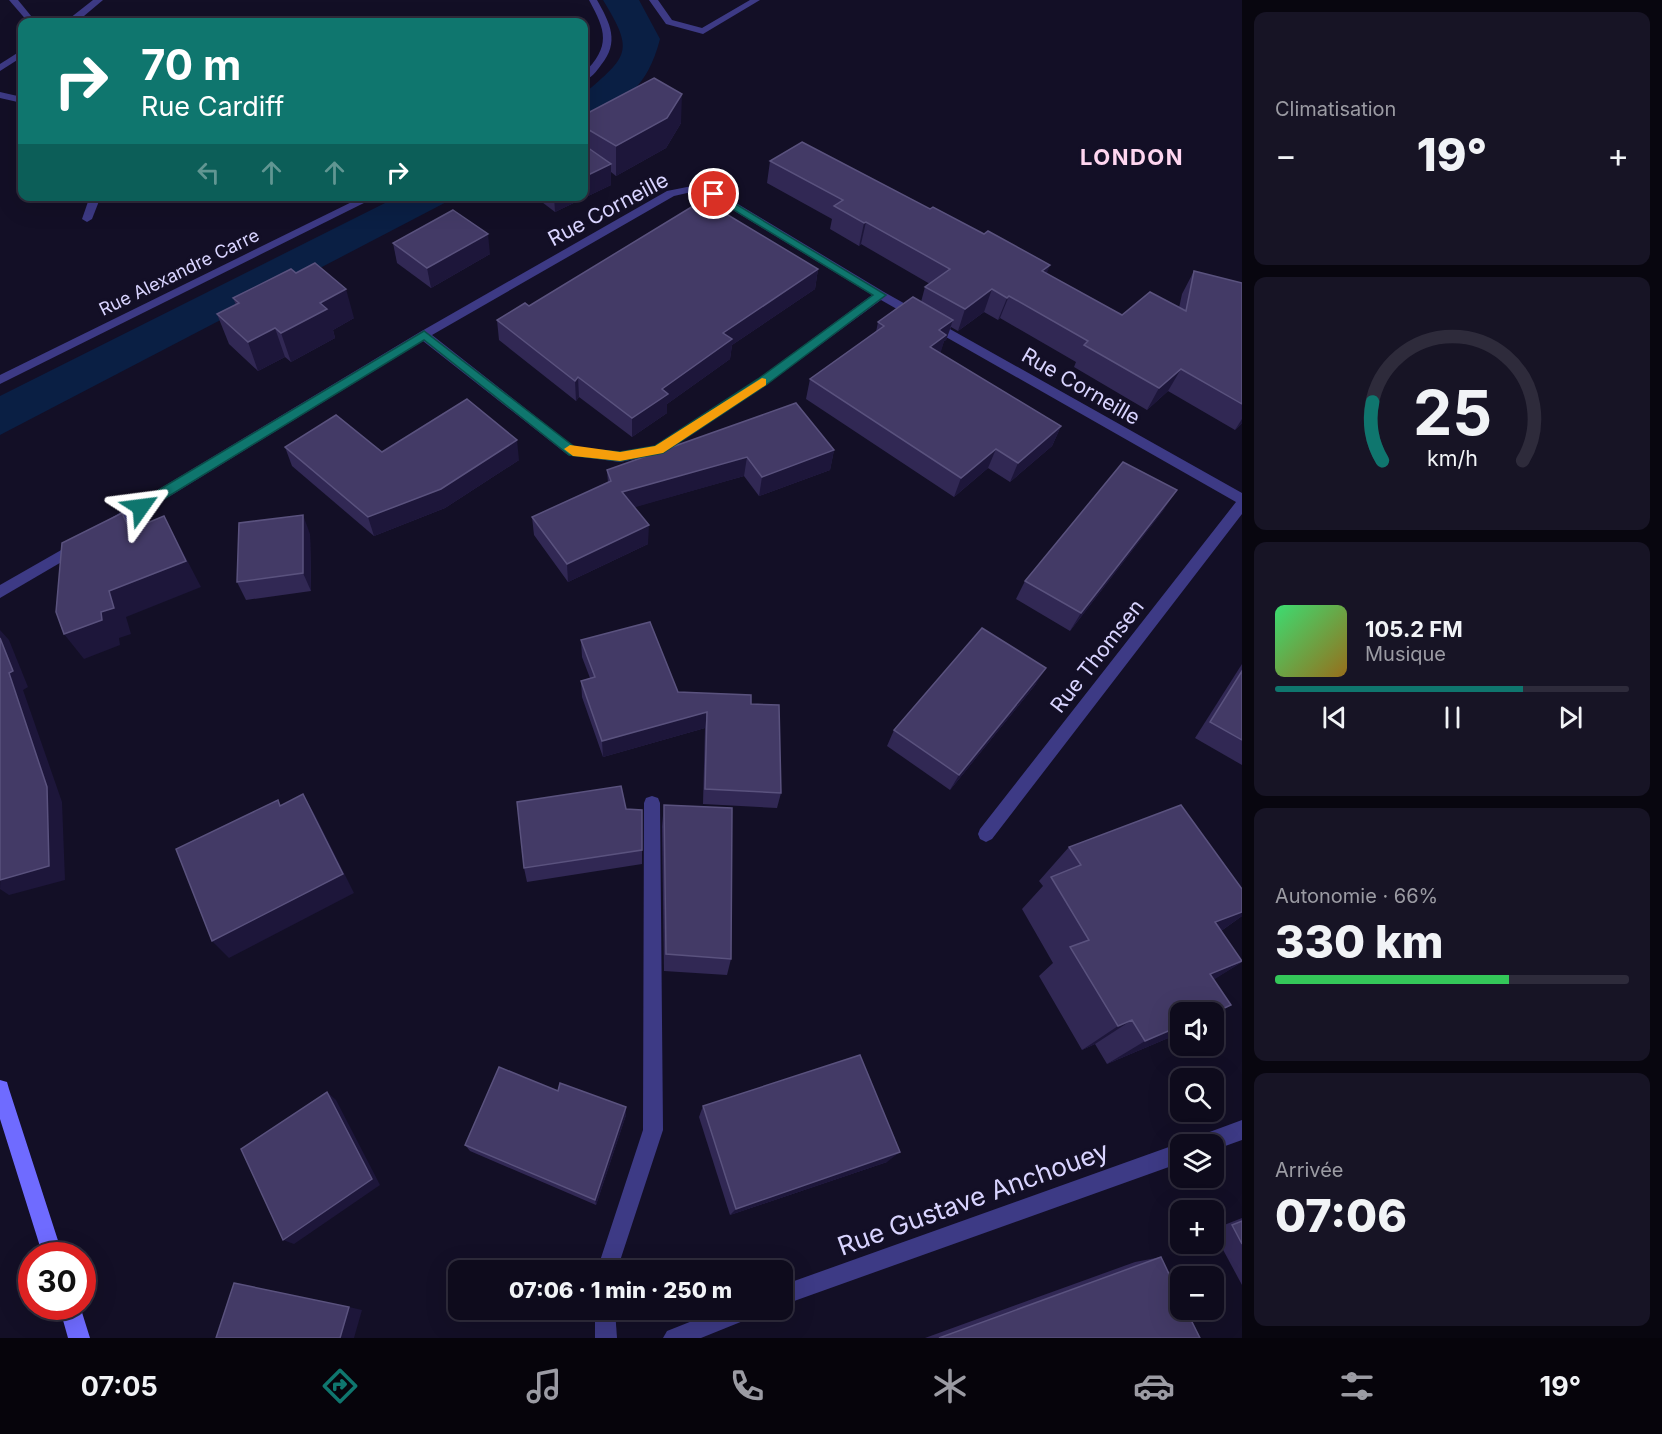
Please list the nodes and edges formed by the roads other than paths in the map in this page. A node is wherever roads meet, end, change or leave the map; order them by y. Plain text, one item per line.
1 (13, 0) edge
2 (99, 0) edge
3 (593, 0) edge
4 (653, 0) edge
5 (756, 0) edge
6 (29, 18) edge
7 (76, 18) edge
8 (18, 56) edge
9 (0, 68) edge
10 (588, 74) edge
11 (0, 95) edge
12 (18, 99) edge
13 (94, 201) edge
14 (363, 201) edge
15 (87, 219) dead end
16 (880, 295) junction
17 (424, 335) junction
18 (0, 380) edge
19 (1242, 501) edge
20 (0, 592) edge
21 (651, 803) dead end
22 (986, 834) dead end
23 (0, 1089) edge
24 (1242, 1130) edge
25 (1224, 1136) edge
26 (1170, 1157) edge
27 (49, 1242) edge
28 (610, 1260) edge
29 (793, 1291) edge
30 (73, 1320) edge
31 (605, 1320) edge
32 (720, 1320) edge
33 (79, 1338) edge
34 (606, 1338) edge
35 (674, 1338) edge

1 - 6 street
2 - 7 street
3 - 10 street
4 - 5 street
8 - 9 street
11 - 12 street
13 - 15 street
14 - 18 street, Rue Alexandre Carre
16 - 17 street, Rue Corneille
16 - 17 street
16 - 19 street, Rue Corneille
17 - 20 street, Rue Corneille
19 - 22 street, Rue Thomsen
21 - 28 street
23 - 27 main road
24 - 25 street
26 - 29 street, Rue Gustave Anchouey
30 - 33 main road
31 - 34 street
32 - 35 street

